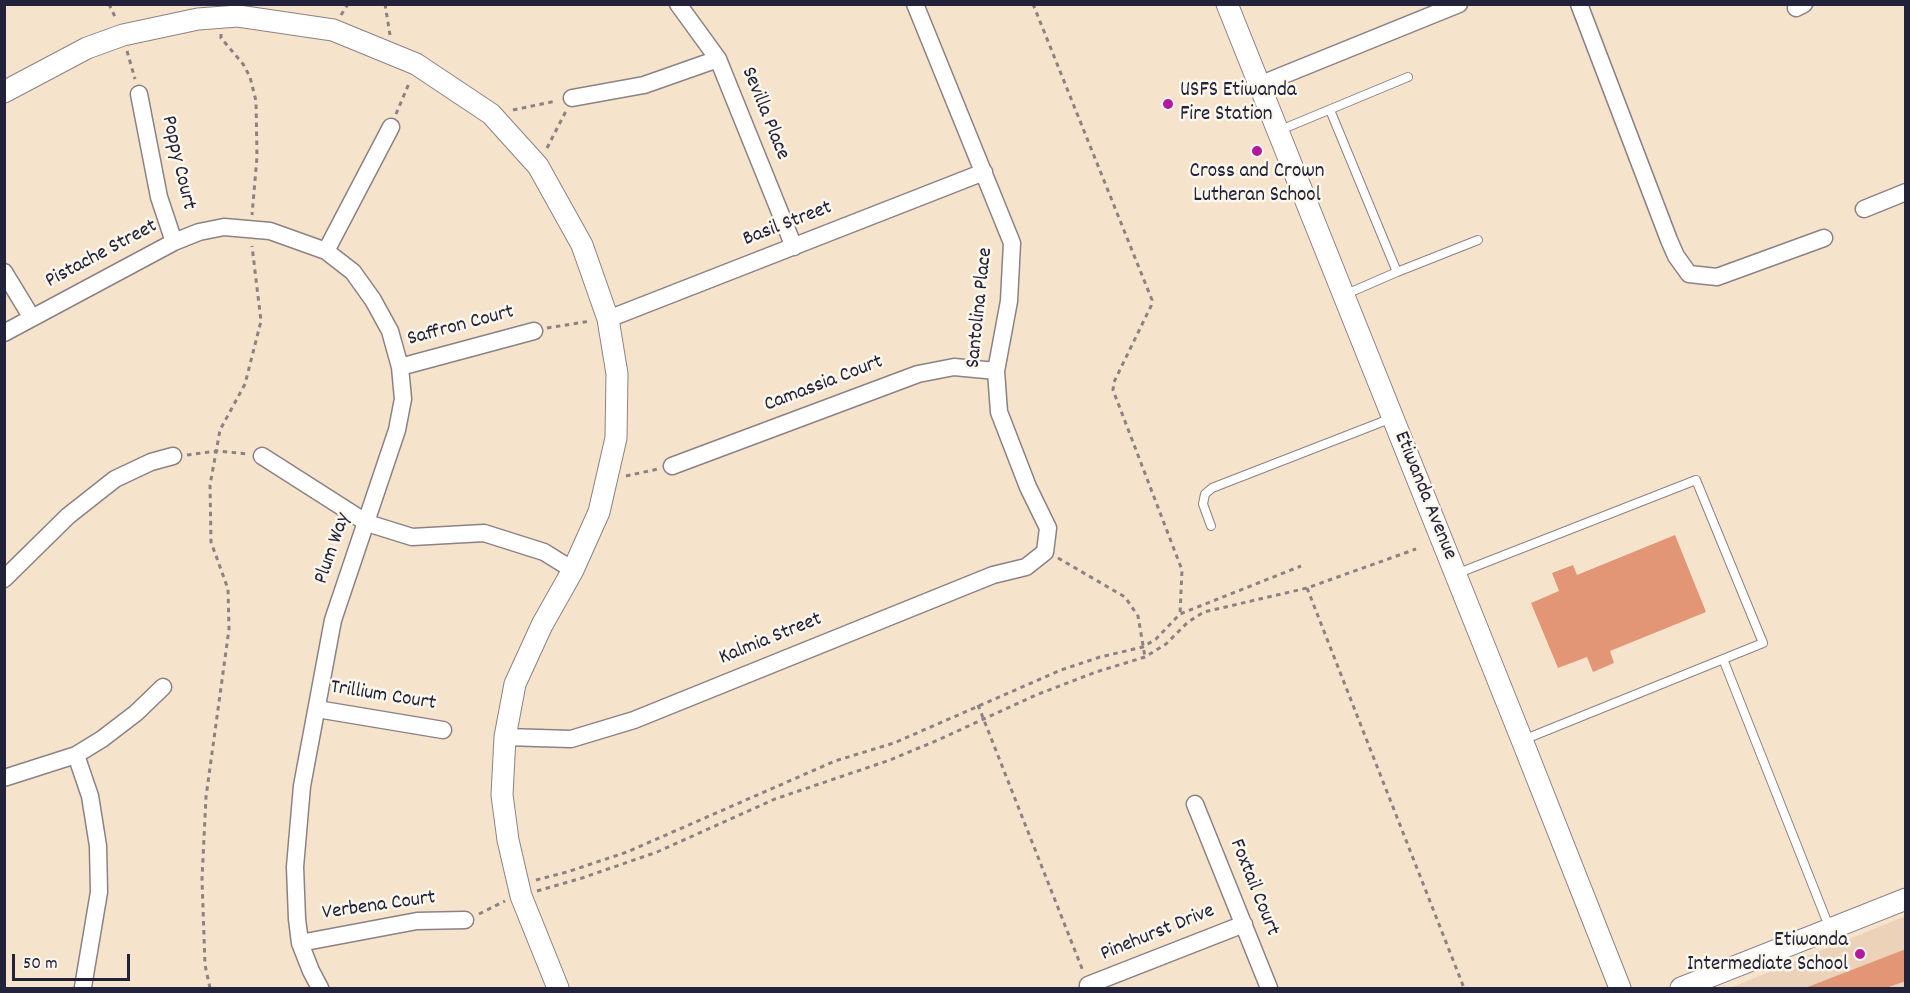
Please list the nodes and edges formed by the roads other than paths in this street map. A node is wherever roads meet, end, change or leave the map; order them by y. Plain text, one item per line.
1 (678, 4) edge
2 (915, 4) edge
3 (1227, 4) edge
4 (1460, 4) edge
5 (1579, 4) edge
6 (232, 13) edge
7 (718, 59) junction
8 (1408, 77) dead end
9 (1259, 85) junction
10 (4, 92) edge
11 (139, 94) dead end
12 (572, 98) road end
13 (1329, 110) junction
14 (391, 127) road end
15 (1278, 131) junction
16 (984, 172) junction
17 (1905, 192) edge
18 (1864, 209) dead end
19 (224, 227) joint
20 (1824, 238) dead end
21 (1478, 240) dead end
22 (174, 242) junction
23 (794, 248) junction
24 (326, 251) junction
25 (4, 272) edge
26 (1397, 272) junction
27 (1343, 295) junction
28 (32, 318) junction
29 (608, 319) junction
30 (534, 331) road end
31 (4, 333) edge
32 (400, 367) junction
33 (996, 371) junction
34 (1393, 418) junction
35 (173, 456) road end
36 (262, 456) road end
37 (672, 466) road end
38 (367, 523) junction
39 (1211, 526) dead end
40 (1045, 552) joint
41 (573, 570) junction
42 (1456, 574) junction
43 (4, 579) edge
44 (1723, 659) junction
45 (163, 687) dead end
46 (317, 709) junction
47 (443, 730) dead end
48 (505, 737) junction
49 (1522, 740) junction
50 (76, 755) junction
51 (4, 778) edge
52 (1195, 804) dead end
53 (1905, 899) edge
54 (465, 920) road end
55 (1244, 924) junction
56 (1830, 929) junction
57 (300, 943) junction
58 (1088, 985) road end
59 (84, 987) dead end
60 (320, 988) edge
61 (558, 988) edge
62 (1269, 988) edge
63 (1620, 988) edge
64 (1681, 988) edge

1 - 7 street, Sevilla Place
2 - 16 street, Santolina Place
3 - 9 street, Etiwanda Avenue
4 - 9 street
5 - 20 street
6 - 10 street
6 - 29 street
7 - 12 street
7 - 23 street, Sevilla Place
8 - 13 lane
9 - 15 street, Etiwanda Avenue
11 - 22 street, Poppy Court
13 - 15 lane
13 - 26 lane
14 - 24 street
15 - 27 street, Etiwanda Avenue
16 - 23 street, Basil Street
16 - 33 street, Santolina Place
17 - 18 street
19 - 22 street, Pistache Street
19 - 24 street, Plum Way
21 - 26 lane
22 - 28 street, Pistache Street
23 - 29 street, Basil Street
24 - 32 street, Plum Way
25 - 28 street
26 - 27 lane
27 - 34 street, Etiwanda Avenue
28 - 31 street, Pistache Street
29 - 41 street
30 - 32 street, Saffron Court
32 - 38 street, Plum Way
33 - 37 street, Camassia Court
33 - 40 street, Santolina Place
34 - 39 lane
34 - 42 street, Etiwanda Avenue
35 - 43 street
36 - 38 street
38 - 41 street
38 - 46 street, Plum Way
40 - 48 street, Kalmia Street
41 - 48 street
42 - 44 lane
42 - 49 street, Etiwanda Avenue
44 - 49 lane
44 - 56 lane
45 - 50 street
46 - 47 street, Trillium Court
46 - 57 street, Plum Way
48 - 61 street
49 - 63 street, Etiwanda Avenue
50 - 51 street
50 - 59 street
52 - 55 street, Foxtail Court
53 - 56 street
54 - 57 street, Verbena Court
55 - 58 street, Pinehurst Drive
55 - 62 street, Foxtail Court
56 - 64 street
57 - 60 street, Plum Way

